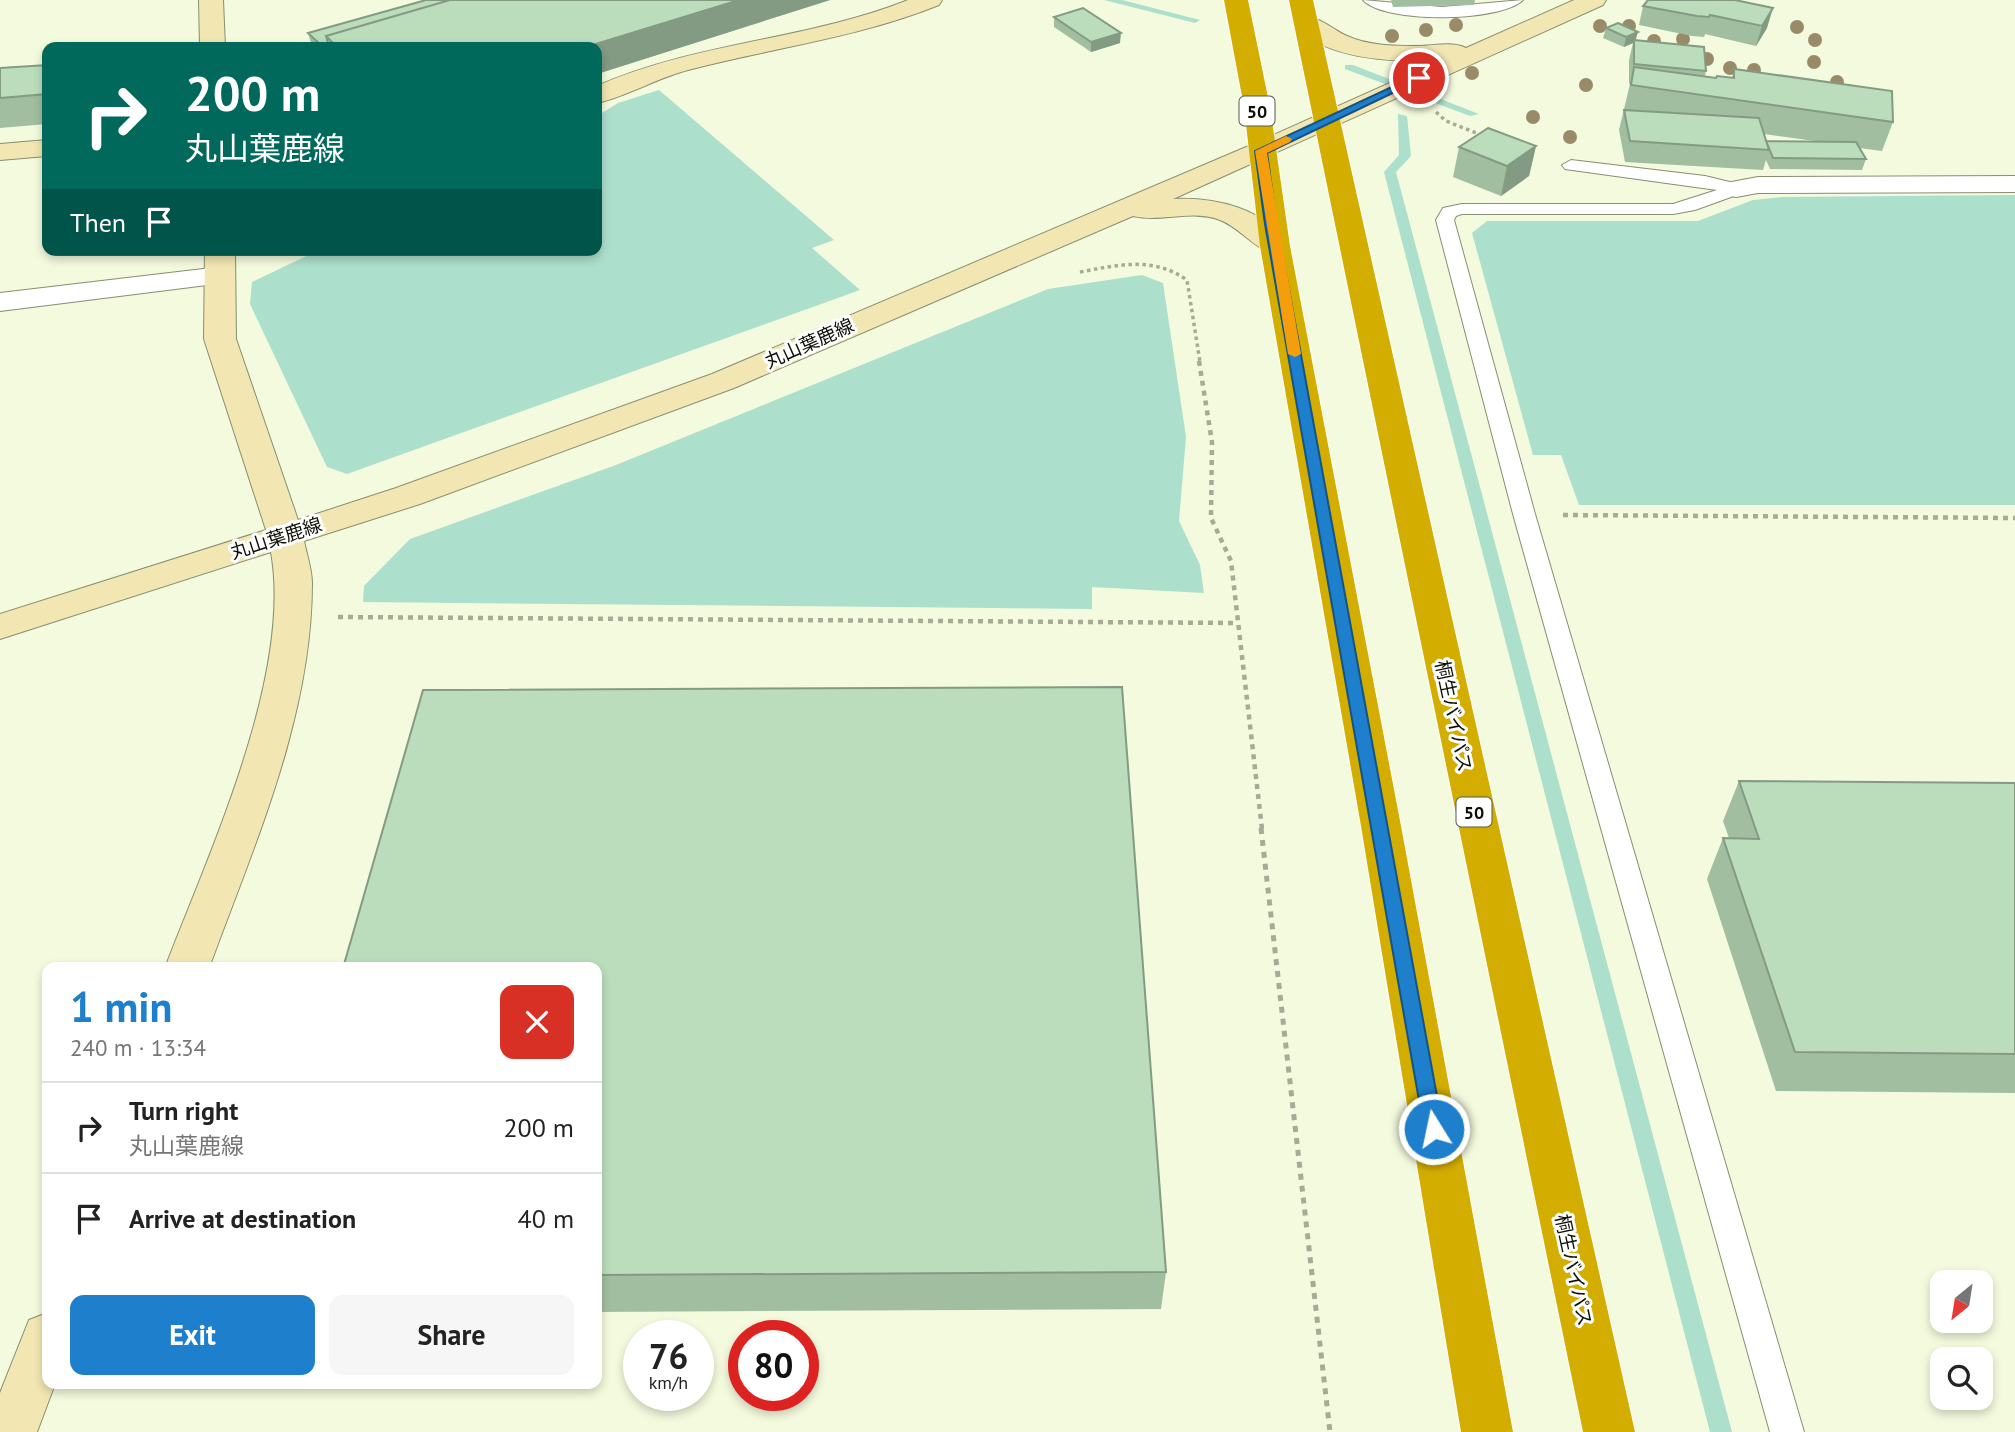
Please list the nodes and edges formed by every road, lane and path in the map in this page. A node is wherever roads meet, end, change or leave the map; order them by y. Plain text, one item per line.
1 (211, 0) edge
2 (930, 0) edge
3 (1236, 0) edge
4 (1371, 0) edge
5 (1515, 0) edge
6 (1594, 0) edge
7 (1304, 12) edge
8 (213, 42) edge
9 (1479, 51) junction
10 (1428, 74) junction
11 (602, 93) edge
12 (1327, 121) junction
13 (1495, 141) edge
14 (42, 148) edge
15 (1261, 151) junction
16 (0, 152) edge
17 (1571, 165) dead end
18 (2015, 184) edge
19 (1736, 189) junction
20 (1111, 214) junction
21 (1275, 246) junction
22 (227, 257) edge
23 (1071, 274) dead end
24 (0, 302) edge
25 (1524, 514) junction
26 (2015, 518) edge
27 (285, 534) junction
28 (338, 617) dead end
29 (1238, 623) junction
30 (0, 627) edge
31 (189, 962) edge
32 (42, 1350) edge
33 (11, 1432) edge
34 (1330, 1432) edge
35 (1487, 1432) edge
36 (1609, 1432) edge
37 (1787, 1432) edge

1 - 8 main road
2 - 11 main road
3 - 15 highway, 50
4 - 5 lane
6 - 9 main road, 丸山葉鹿線
7 - 9 main road
7 - 12 highway, 桐生バイパス / 50
9 - 10 main road, 丸山葉鹿線
10 - 12 main road, 丸山葉鹿線
10 - 13 path
12 - 15 main road, 丸山葉鹿線
12 - 36 highway, 桐生バイパス / 50
14 - 16 main road
15 - 20 main road, 丸山葉鹿線
15 - 21 highway, 50
17 - 19 lane
18 - 19 street
19 - 25 lane
20 - 21 main road
20 - 27 main road, 丸山葉鹿線
21 - 35 highway, 50
22 - 24 street
22 - 27 main road
23 - 29 path
25 - 26 path
25 - 37 lane
27 - 30 main road, 丸山葉鹿線
27 - 31 main road
28 - 29 path
29 - 34 path
32 - 33 main road

